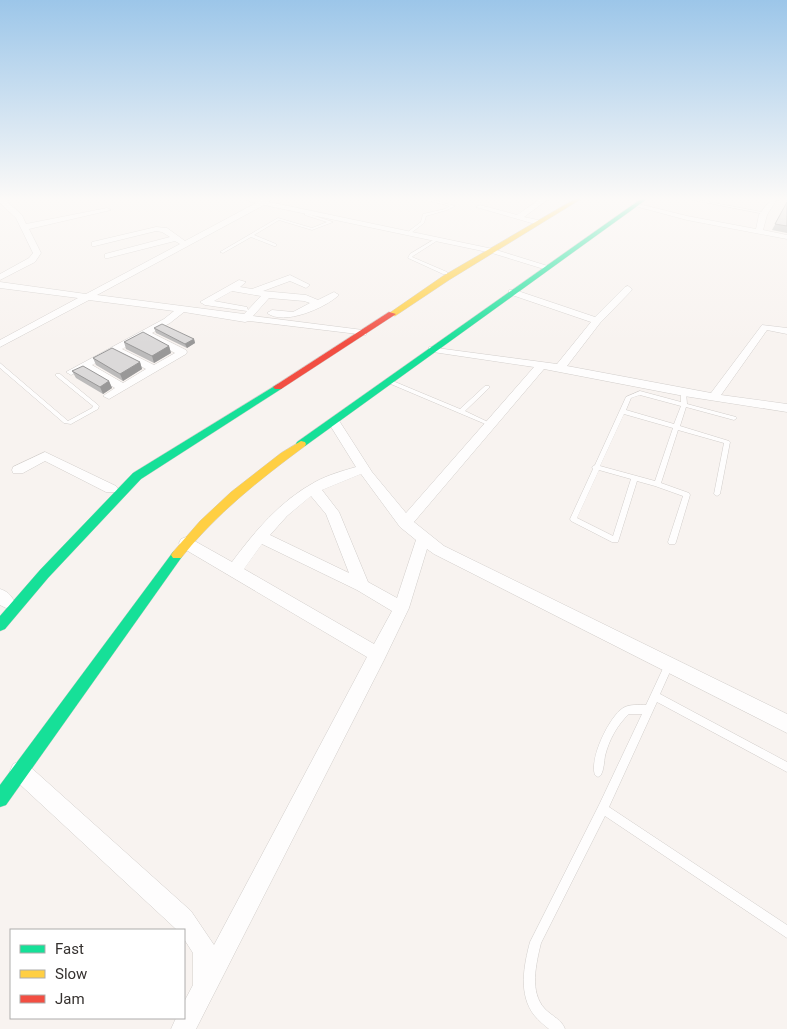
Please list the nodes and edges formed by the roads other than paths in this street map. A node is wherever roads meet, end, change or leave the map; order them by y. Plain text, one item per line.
1 (34, 247) edge
2 (103, 247) edge
3 (142, 247) edge
4 (179, 247) edge
5 (231, 247) edge
6 (426, 247) edge
7 (475, 247) edge
8 (495, 247) edge
9 (495, 247) edge
10 (576, 247) edge
11 (490, 250) junction
12 (222, 252) dead end
13 (547, 267) junction
14 (445, 273) junction
15 (0, 279) edge
16 (242, 282) dead end
17 (0, 285) edge
18 (306, 285) dead end
19 (232, 288) junction
20 (628, 289) dead end
21 (512, 292) junction
22 (253, 293) junction
23 (90, 295) junction
24 (267, 295) junction
25 (334, 295) dead end
26 (318, 303) junction
27 (181, 310) junction
28 (249, 314) junction
29 (598, 321) junction
30 (787, 331) edge
31 (145, 332) junction
32 (360, 333) junction
33 (0, 344) edge
34 (115, 348) junction
35 (433, 349) junction
36 (0, 365) edge
37 (84, 365) junction
38 (540, 366) junction
39 (560, 368) junction
40 (154, 369) junction
41 (71, 372) edge
42 (58, 375) dead end
43 (388, 381) junction
44 (487, 387) dead end
45 (123, 388) junction
46 (109, 396) dead end
47 (713, 398) junction
48 (684, 399) junction
49 (787, 408) edge
50 (622, 411) junction
51 (461, 412) junction
52 (734, 418) dead end
53 (334, 422) junction
54 (485, 422) dead end
55 (676, 426) junction
56 (595, 467) junction
57 (363, 469) junction
58 (18, 470) dead end
59 (635, 478) junction
60 (657, 484) junction
61 (111, 489) junction
62 (314, 489) junction
63 (717, 494) dead end
64 (405, 524) junction
65 (259, 536) junction
66 (423, 540) junction
67 (672, 542) dead end
68 (186, 543) junction
69 (234, 572) junction
70 (362, 586) junction
71 (2, 601) edge
72 (401, 608) junction
73 (0, 625) edge
74 (378, 654) junction
75 (669, 665) junction
76 (655, 696) junction
77 (649, 709) junction
78 (787, 724) edge
79 (787, 767) edge
80 (20, 771) junction
81 (598, 772) dead end
82 (0, 800) edge
83 (603, 810) junction
84 (787, 932) edge
85 (205, 986) junction
86 (183, 1029) edge
87 (559, 1029) edge

1 - 15 street
2 - 3 street
4 - 23 street
5 - 12 lane
6 - 14 lane
7 - 11 street
8 - 11 street
9 - 11 street
10 - 13 street
11 - 13 street
11 - 14 street
11 - 32 street
13 - 21 street
14 - 32 street
15 - 23 street
16 - 19 street
17 - 23 street
18 - 22 street
19 - 22 street
19 - 28 street
20 - 29 street
21 - 29 street
21 - 35 street
22 - 24 street
23 - 27 street
23 - 28 street
23 - 33 street
24 - 26 street
24 - 28 street
25 - 26 street
26 - 28 street
27 - 28 street
27 - 31 street
28 - 32 street
29 - 39 street
30 - 47 street
31 - 34 street
31 - 40 street
32 - 61 street
32 - 73 street
34 - 37 street
34 - 40 street
35 - 38 street
35 - 43 street
36 - 42 lane
37 - 41 street
37 - 45 street
38 - 39 street
38 - 64 street
39 - 48 street
40 - 45 street
43 - 51 lane
43 - 53 street
44 - 51 lane
45 - 46 street
47 - 48 street
47 - 49 street
48 - 50 lane
48 - 52 lane
48 - 55 lane
50 - 55 lane
50 - 56 lane
51 - 54 lane
53 - 57 street
53 - 68 street
55 - 60 lane
55 - 63 lane
56 - 59 lane
56 - 59 lane
57 - 62 street
57 - 64 street
58 - 61 street
59 - 60 lane
60 - 67 lane
61 - 71 street
62 - 65 street
62 - 70 street
64 - 66 street
65 - 69 street
65 - 70 street
66 - 72 street
66 - 75 street
68 - 69 street
68 - 80 street
69 - 74 street
70 - 72 street
72 - 74 street
74 - 85 street
75 - 76 lane
75 - 78 street
76 - 77 lane
76 - 79 lane
77 - 81 lane
77 - 83 lane
80 - 82 street
80 - 85 street
83 - 84 lane
83 - 87 lane
85 - 86 street

